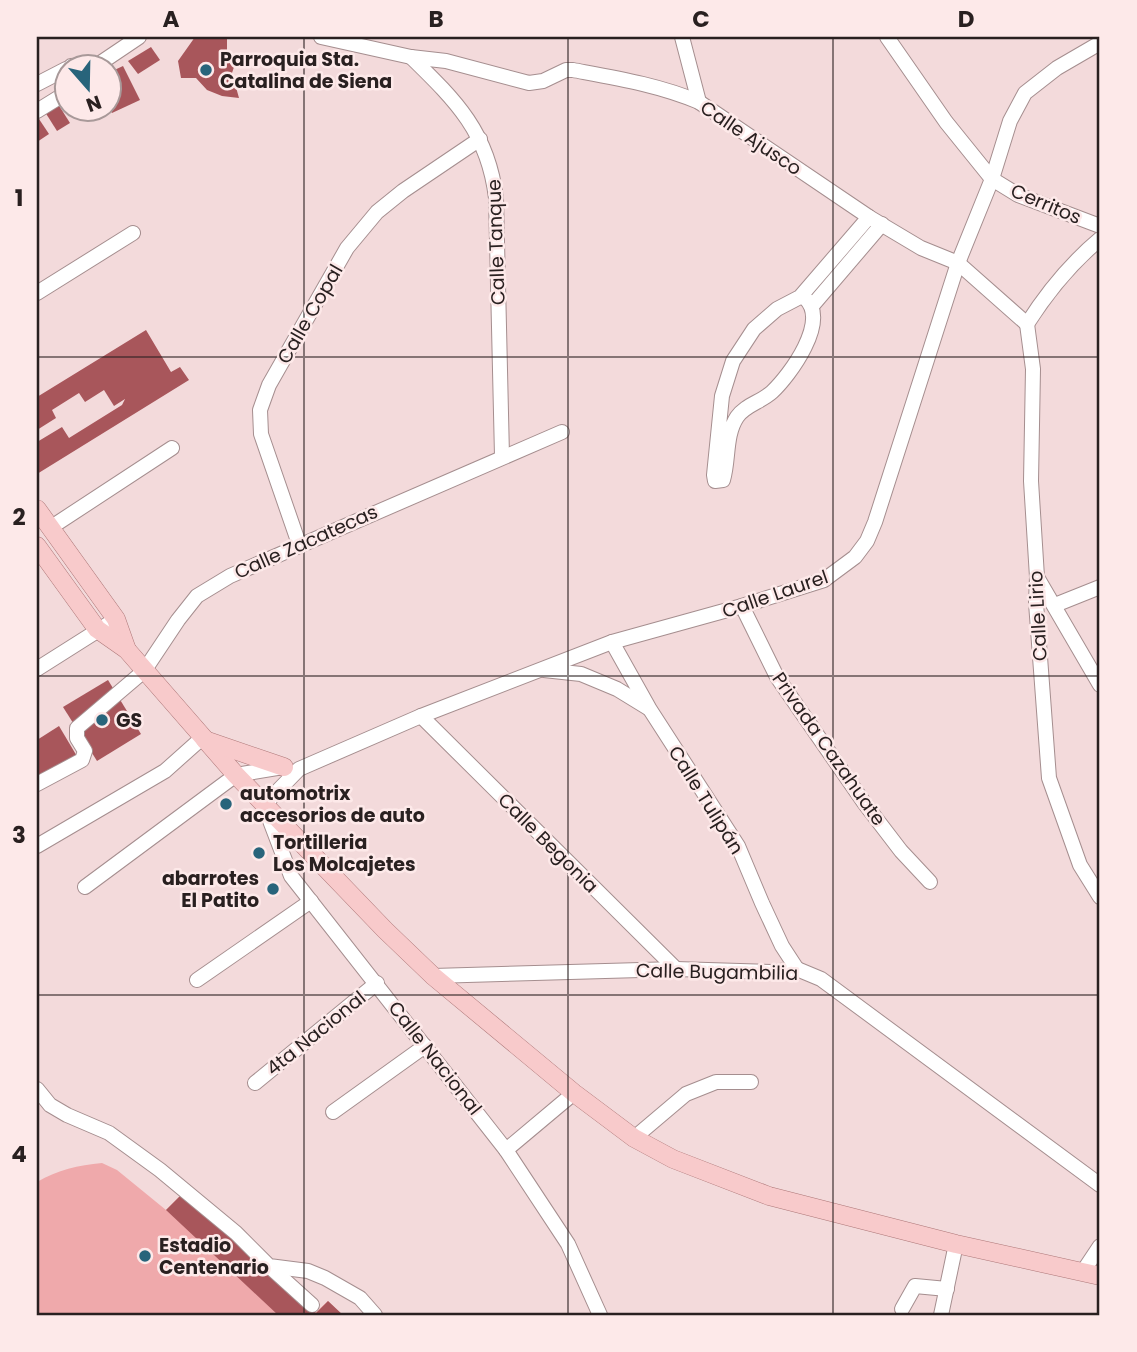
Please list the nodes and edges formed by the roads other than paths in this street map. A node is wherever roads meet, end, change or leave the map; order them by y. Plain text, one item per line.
1 (138, 37) edge
2 (321, 37) edge
3 (682, 37) edge
4 (887, 37) edge
5 (1100, 43) edge
6 (116, 52) edge
7 (411, 57) junction
8 (52, 91) edge
9 (37, 100) edge
10 (52, 102) edge
11 (699, 102) junction
12 (37, 111) edge
13 (480, 139) junction
14 (992, 180) junction
15 (875, 220) junction
16 (1100, 226) edge
17 (133, 233) dead end
18 (1100, 239) edge
19 (958, 263) junction
20 (37, 293) edge
21 (806, 301) junction
22 (1027, 324) junction
23 (722, 396) junction
24 (743, 409) junction
25 (562, 432) dead end
26 (172, 448) dead end
27 (502, 456) junction
28 (37, 509) edge
29 (43, 528) edge
30 (299, 544) junction
31 (37, 546) edge
32 (1037, 577) junction
33 (1100, 587) edge
34 (1055, 605) junction
35 (742, 606) junction
36 (106, 624) junction
37 (612, 642) junction
38 (37, 669) edge
39 (539, 669) junction
40 (144, 671) junction
41 (1100, 685) edge
42 (649, 708) junction
43 (421, 716) junction
44 (202, 738) junction
45 (292, 768) junction
46 (236, 775) junction
47 (37, 784) edge
48 (264, 805) junction
49 (37, 846) edge
50 (930, 882) dead end
51 (85, 887) dead end
52 (1100, 897) edge
53 (311, 901) junction
54 (797, 969) junction
55 (676, 970) junction
56 (433, 976) junction
57 (197, 980) dead end
58 (377, 983) junction
59 (425, 1046) junction
60 (751, 1082) dead end
61 (255, 1083) dead end
62 (37, 1089) edge
63 (574, 1093) junction
64 (333, 1112) dead end
65 (634, 1138) junction
66 (506, 1150) junction
67 (1100, 1185) edge
68 (956, 1244) junction
69 (1100, 1246) edge
70 (269, 1266) junction
71 (1091, 1274) edge
72 (947, 1289) junction
73 (312, 1305) dead end
74 (902, 1309) dead end
75 (374, 1315) edge
76 (600, 1315) edge
77 (941, 1315) edge

1 - 6 street
2 - 7 street, Calle Ajusco
3 - 11 street
4 - 14 street
5 - 14 street, Calle Laurel
7 - 11 street, Calle Ajusco
7 - 13 street, Calle Tanque
8 - 9 street
10 - 12 street
11 - 15 street, Calle Ajusco
13 - 27 street, Calle Tanque
13 - 30 street, Calle Copal
14 - 16 street, Cerritos
14 - 19 street, Calle Laurel
15 - 19 street, Calle Ajusco
15 - 21 street
17 - 20 street
18 - 22 street
19 - 22 street, Calle Ajusco
19 - 35 street, Calle Laurel
21 - 23 street
21 - 24 street
22 - 32 street, Calle Lirio
23 - 24 street
23 - 24 street
25 - 27 street, Calle Zacatecas
26 - 29 street
27 - 30 street, Calle Zacatecas
28 - 29 main road
29 - 36 main road
29 - 36 main road
30 - 40 street, Calle Zacatecas
31 - 36 main road
32 - 34 street
32 - 52 street, Calle Lirio
33 - 34 street
34 - 41 street
35 - 37 street, Calle Laurel
35 - 50 street, Privada Cazahuate
36 - 38 street
36 - 40 main road
37 - 39 street, Calle Laurel
37 - 42 street, Calle Tulipán
39 - 42 street, Calle Tulipán
39 - 43 street, Calle Laurel
40 - 44 main road
40 - 47 street, Calle Zacatecas
42 - 54 street, Calle Tulipán
43 - 45 street, Calle Laurel
43 - 55 street, Calle Begonia
44 - 45 main road
44 - 46 main road
44 - 49 street
45 - 46 street, Calle Laurel
45 - 48 street, Calle Laurel
46 - 48 main road
46 - 51 street
48 - 53 street, Calle Nacional
48 - 56 main road
53 - 57 street
53 - 58 street, Calle Nacional
54 - 55 street, Calle Bugambilia
54 - 67 street, Calle Bugambilia
55 - 56 street, Calle Bugambilia
56 - 63 main road
58 - 59 street, Calle Nacional
58 - 61 street, 4ta Nacional
59 - 64 street
59 - 66 street, Calle Nacional
60 - 65 street
62 - 70 street
63 - 65 main road
63 - 66 street
65 - 68 main road
66 - 76 street, Calle Nacional
68 - 71 main road
68 - 72 street
69 - 71 street
70 - 73 street
70 - 75 street
72 - 74 street
72 - 77 street

